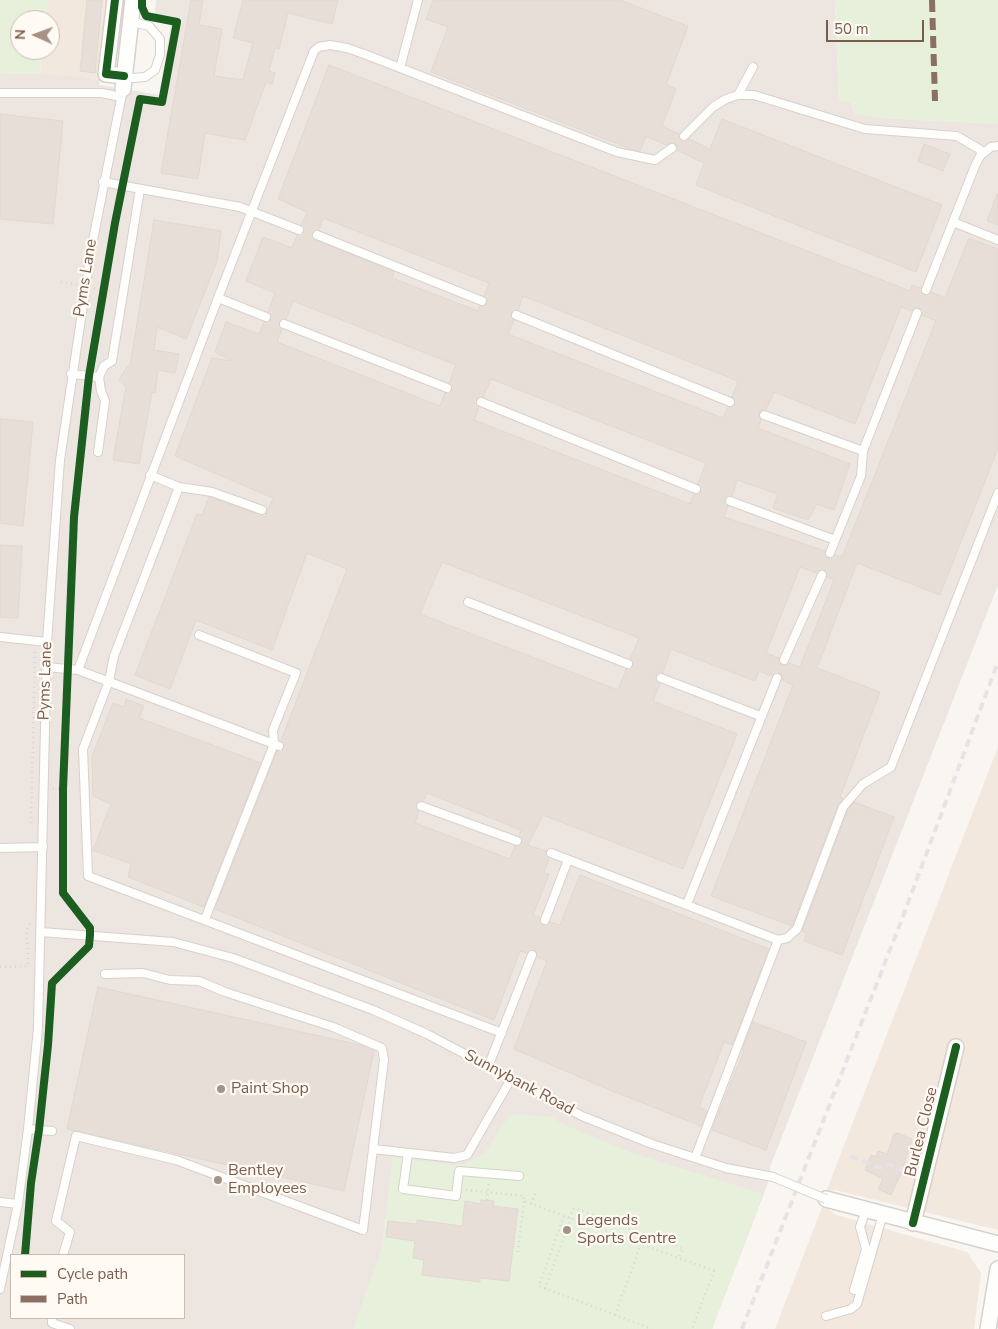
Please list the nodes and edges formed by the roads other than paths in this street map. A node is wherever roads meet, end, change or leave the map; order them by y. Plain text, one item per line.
1 (115, 0) edge
2 (133, 0) edge
3 (418, 0) edge
4 (132, 22) junction
5 (753, 67) dead end
6 (400, 68) junction
7 (123, 87) junction
8 (0, 93) edge
9 (738, 95) junction
10 (684, 136) dead end
11 (998, 146) edge
12 (672, 148) dead end
13 (984, 152) junction
14 (103, 182) junction
15 (140, 189) junction
16 (253, 210) junction
17 (953, 222) junction
18 (299, 230) dead end
19 (317, 235) dead end
20 (998, 240) edge
21 (926, 290) dead end
22 (218, 298) junction
23 (482, 301) dead end
24 (917, 313) dead end
25 (516, 315) dead end
26 (266, 317) dead end
27 (284, 324) dead end
28 (71, 374) junction
29 (99, 377) junction
30 (447, 388) dead end
31 (481, 402) dead end
32 (730, 402) dead end
33 (764, 415) dead end
34 (863, 451) junction
35 (98, 452) dead end
36 (150, 475) junction
37 (179, 486) junction
38 (696, 489) dead end
39 (998, 493) edge
40 (730, 501) dead end
41 (262, 510) dead end
42 (836, 540) junction
43 (830, 553) dead end
44 (822, 575) dead end
45 (468, 602) dead end
46 (199, 635) dead end
47 (0, 637) edge
48 (47, 642) junction
49 (784, 660) dead end
50 (628, 664) dead end
51 (46, 667) junction
52 (78, 670) junction
53 (661, 678) dead end
54 (776, 678) dead end
55 (109, 681) junction
56 (760, 716) junction
57 (276, 745) junction
58 (422, 806) dead end
59 (517, 841) dead end
60 (42, 847) junction
61 (0, 848) edge
62 (551, 853) dead end
63 (568, 860) junction
64 (687, 904) junction
65 (205, 919) junction
66 (545, 920) dead end
67 (41, 932) junction
68 (778, 940) junction
69 (532, 955) dead end
70 (105, 974) dead end
71 (502, 1033) junction
72 (956, 1047) dead end
73 (488, 1067) junction
74 (511, 1079) junction
75 (28, 1129) junction
76 (52, 1131) dead end
77 (373, 1149) junction
78 (408, 1153) junction
79 (695, 1158) junction
80 (519, 1176) dead end
81 (826, 1198) joint
82 (0, 1202) edge
83 (18, 1204) junction
84 (866, 1210) junction
85 (882, 1214) junction
86 (914, 1223) junction
87 (998, 1244) edge
88 (63, 1254) edge
89 (998, 1269) edge
90 (0, 1289) edge
91 (854, 1290) dead end
92 (826, 1316) dead end
93 (52, 1319) edge
94 (70, 1329) edge
95 (988, 1329) edge

1 - 7 street
2 - 4 street, Pyms Lane
3 - 6 lane
4 - 7 street, Pyms Lane
4 - 7 lane
5 - 9 lane
6 - 12 lane
6 - 16 lane
7 - 8 lane
7 - 14 lane, Pyms Lane
9 - 10 lane
9 - 13 lane
11 - 13 lane
13 - 17 lane
14 - 15 lane
14 - 28 lane, Pyms Lane
15 - 16 lane
15 - 29 lane
16 - 18 lane
16 - 22 lane
17 - 20 lane
17 - 21 lane
19 - 23 lane
22 - 26 lane
22 - 36 lane
24 - 34 lane
25 - 32 lane
27 - 30 lane
28 - 29 lane
28 - 48 lane, Pyms Lane
29 - 35 lane
31 - 38 lane
33 - 34 lane
34 - 42 lane
36 - 37 lane
36 - 52 lane
37 - 41 lane
37 - 55 lane
39 - 68 lane
40 - 42 lane
42 - 43 lane
44 - 49 lane
45 - 50 lane
46 - 57 lane
47 - 48 lane
48 - 51 lane, Pyms Lane
51 - 52 lane
51 - 60 lane, Pyms Lane
52 - 55 lane
53 - 56 lane
54 - 56 lane
55 - 57 lane
55 - 65 lane
56 - 64 lane
57 - 65 lane
58 - 59 lane
60 - 61 lane
60 - 67 lane, Pyms Lane
62 - 63 lane
63 - 64 lane
63 - 66 lane
64 - 68 lane
65 - 71 lane
67 - 73 lane, Sunnybank Road
67 - 75 lane, Pyms Lane
68 - 79 lane
69 - 71 lane
70 - 77 lane
71 - 73 lane
72 - 86 street, Burlea Close
73 - 74 lane, Sunnybank Road
74 - 78 lane
74 - 79 lane, Sunnybank Road
75 - 76 lane
75 - 83 lane, Pyms Lane
77 - 78 lane
77 - 88 lane
78 - 80 lane
79 - 81 lane, Sunnybank Road, bridge
81 - 84 street, Sunnybank Road
82 - 83 lane
83 - 90 lane, Pyms Lane
84 - 85 street, Sunnybank Road
84 - 91 lane
85 - 86 street, Sunnybank Road
85 - 92 lane
86 - 87 street, Sunnybank Road
89 - 95 street
93 - 94 lane

